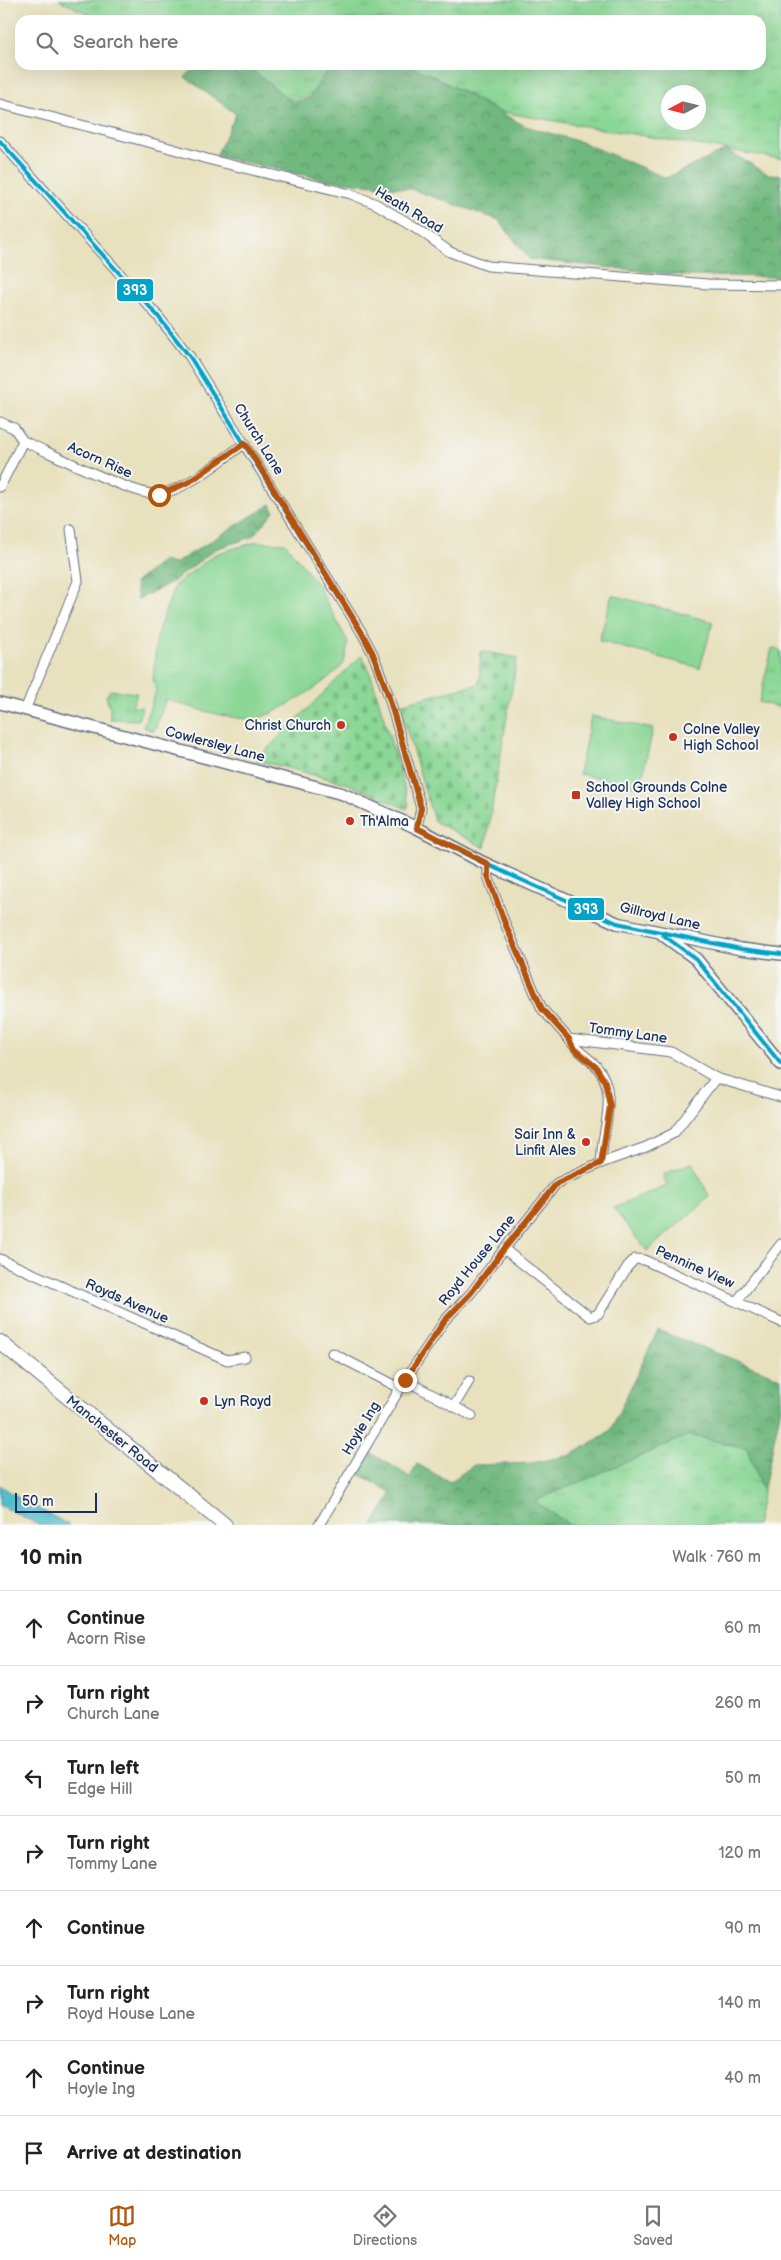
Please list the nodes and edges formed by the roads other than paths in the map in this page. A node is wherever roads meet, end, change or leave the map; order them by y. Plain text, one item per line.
1 (0, 104) edge
2 (0, 141) edge
3 (781, 285) edge
4 (0, 422) edge
5 (23, 441) junction
6 (245, 443) junction
7 (0, 487) edge
8 (71, 529) dead end
9 (0, 703) edge
10 (25, 710) junction
11 (417, 828) junction
12 (486, 863) junction
13 (660, 932) junction
14 (781, 954) edge
15 (569, 1039) junction
16 (781, 1064) edge
17 (716, 1078) junction
18 (781, 1097) edge
19 (601, 1163) junction
20 (781, 1244) edge
21 (504, 1249) junction
22 (0, 1259) edge
23 (737, 1301) junction
24 (445, 1320) joint
25 (781, 1322) edge
26 (0, 1342) edge
27 (332, 1353) dead end
28 (245, 1357) dead end
29 (469, 1381) dead end
30 (403, 1384) junction
31 (454, 1406) junction
32 (472, 1416) dead end
33 (225, 1525) edge
34 (319, 1525) edge

1 - 3 street, Heath Road
2 - 6 street, Church Lane
4 - 5 street, Acorn Rise
5 - 6 street, Acorn Rise
5 - 7 street
6 - 11 street, Church Lane
8 - 10 street
9 - 10 street, Cowlersley Lane
10 - 11 street, Cowlersley Lane
11 - 12 street, Cowlersley Lane
12 - 13 street, Gillroyd Lane
12 - 15 street, Tommy Lane
13 - 14 street, Gillroyd Lane
13 - 16 street
15 - 17 street, Tommy Lane
15 - 19 street
17 - 18 street, Tommy Lane
17 - 19 street, Royd House Lane
19 - 21 street, Royd House Lane
20 - 23 street, Pennine View
21 - 23 street, Pennine View
21 - 24 street, Royd House Lane
22 - 28 street, Royds Avenue
23 - 25 street
24 - 30 street, Hoyle Ing
26 - 33 main road, Manchester Road
27 - 30 street
29 - 31 street
30 - 31 street
30 - 34 street, Hoyle Ing
31 - 32 street

